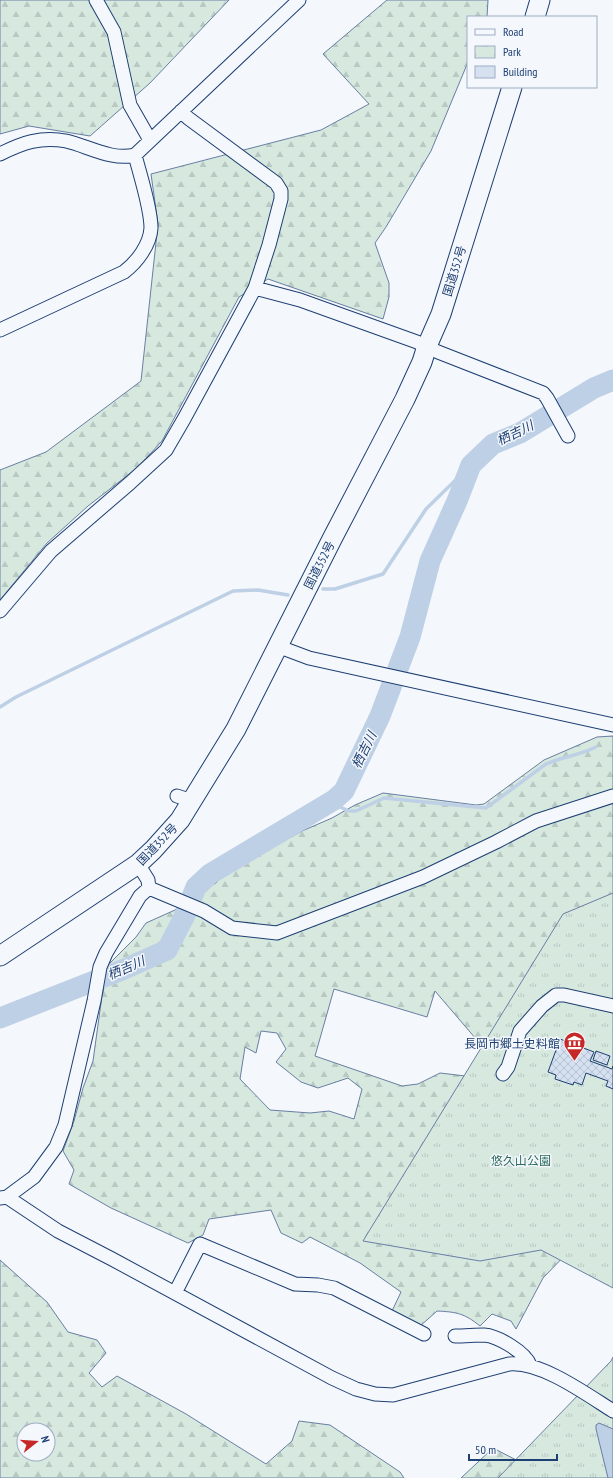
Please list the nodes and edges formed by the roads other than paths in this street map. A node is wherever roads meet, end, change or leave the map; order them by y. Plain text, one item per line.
1 (96, 0) edge
2 (299, 0) edge
3 (540, 0) edge
4 (535, 16) edge
5 (512, 88) edge
6 (182, 111) junction
7 (150, 140) junction
8 (0, 154) edge
9 (135, 155) junction
10 (255, 288) junction
11 (0, 330) edge
12 (427, 346) junction
13 (568, 436) dead end
14 (0, 611) edge
15 (277, 646) junction
16 (613, 724) edge
17 (613, 796) edge
18 (138, 864) junction
19 (150, 888) junction
20 (0, 956) edge
21 (613, 1006) edge
22 (503, 1074) dead end
23 (4, 1198) edge
24 (174, 1293) junction
25 (424, 1334) dead end
26 (456, 1336) dead end
27 (530, 1365) junction
28 (613, 1411) edge

1 - 7 street
2 - 6 street
3 - 4 highway
5 - 12 highway, 国道352号
6 - 7 street
6 - 10 street
7 - 9 street
8 - 9 street
9 - 11 street
10 - 12 street
10 - 14 street
12 - 13 street
12 - 15 highway, 国道352号
15 - 16 street
15 - 18 highway, 国道352号
17 - 19 street
18 - 19 street
18 - 20 highway, 国道352号
19 - 23 street
21 - 22 street
23 - 24 street
24 - 25 street
24 - 27 street
26 - 27 street
27 - 28 street

